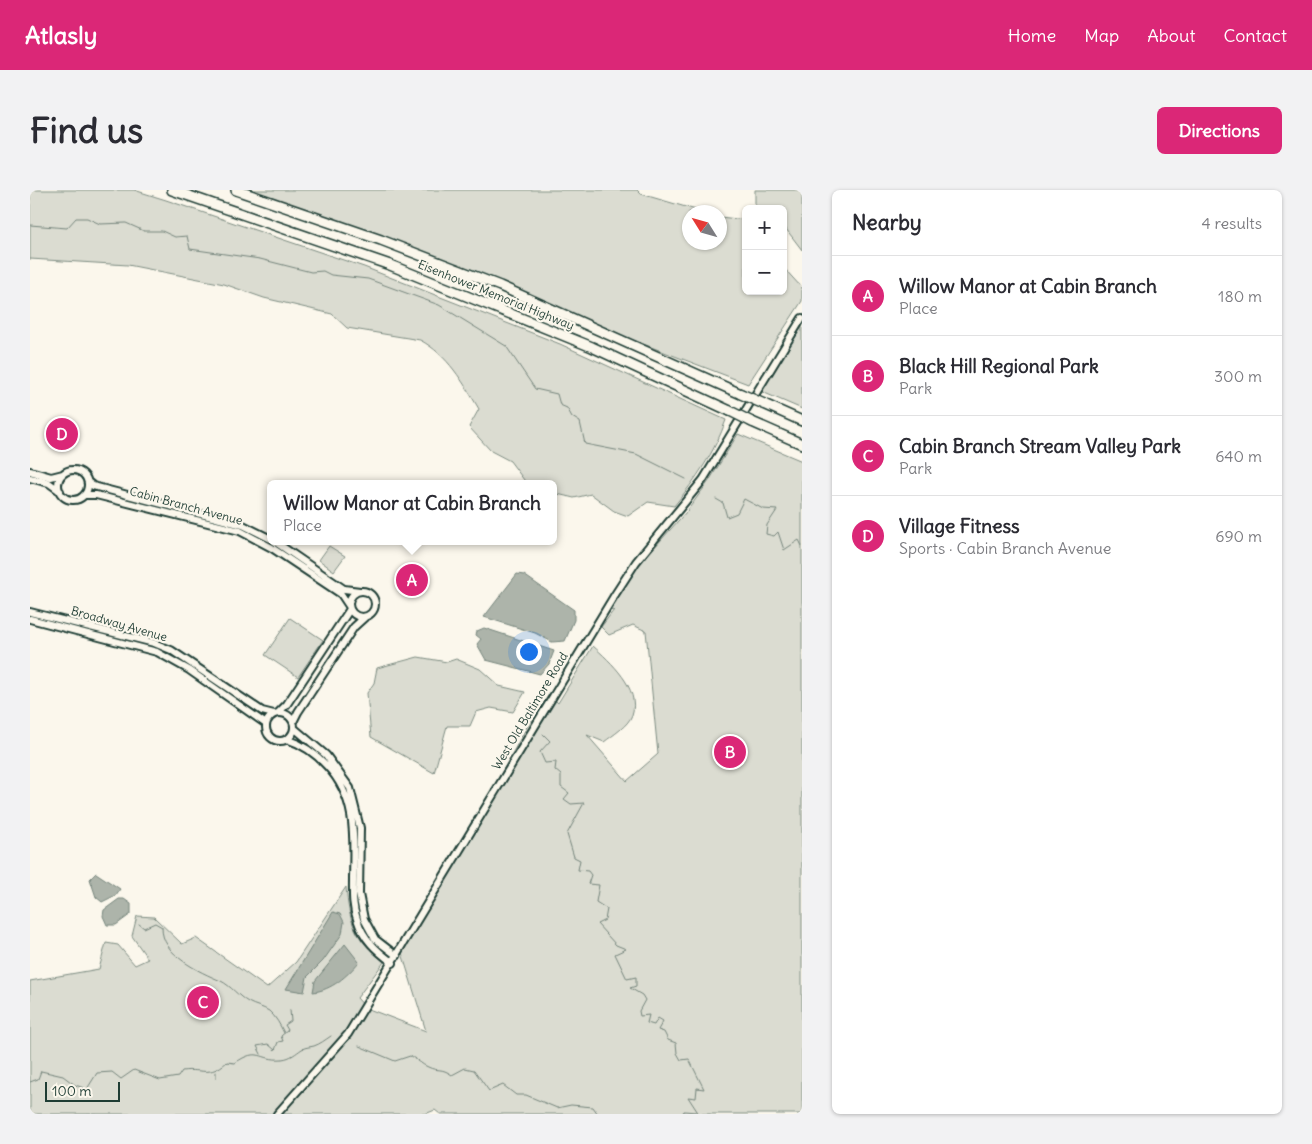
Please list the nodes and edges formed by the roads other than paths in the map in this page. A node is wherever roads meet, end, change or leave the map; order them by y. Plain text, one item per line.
1 (172, 190) edge
2 (236, 190) edge
3 (802, 318) edge
4 (802, 421) edge
5 (802, 444) edge
6 (30, 471) edge
7 (64, 473) junction
8 (30, 478) edge
9 (88, 482) junction
10 (60, 491) junction
11 (84, 495) junction
12 (267, 537) edge
13 (280, 545) edge
14 (360, 591) junction
15 (349, 608) junction
16 (30, 612) edge
17 (365, 617) junction
18 (30, 619) edge
19 (276, 714) junction
20 (266, 724) junction
21 (294, 725) junction
22 (286, 739) junction
23 (397, 956) junction
24 (393, 963) junction
25 (277, 1114) edge

1 - 5 highway, Eisenhower Memorial Highway, bridge
2 - 4 highway, Eisenhower Memorial Highway, bridge
3 - 23 street, West Old Baltimore Road
6 - 7 street
7 - 9 street
7 - 10 street
8 - 10 street
9 - 11 street
9 - 12 street, Cabin Branch Avenue
10 - 11 street
11 - 15 street, Cabin Branch Avenue
13 - 14 street
14 - 15 street
14 - 17 street
15 - 17 street
15 - 19 street
16 - 19 street, Broadway Avenue
17 - 21 street
18 - 20 street, Broadway Avenue
19 - 20 street
19 - 21 street
20 - 22 street
21 - 22 street
21 - 23 street
22 - 24 street
23 - 24 street, West Old Baltimore Road
24 - 25 street, West Old Baltimore Road

